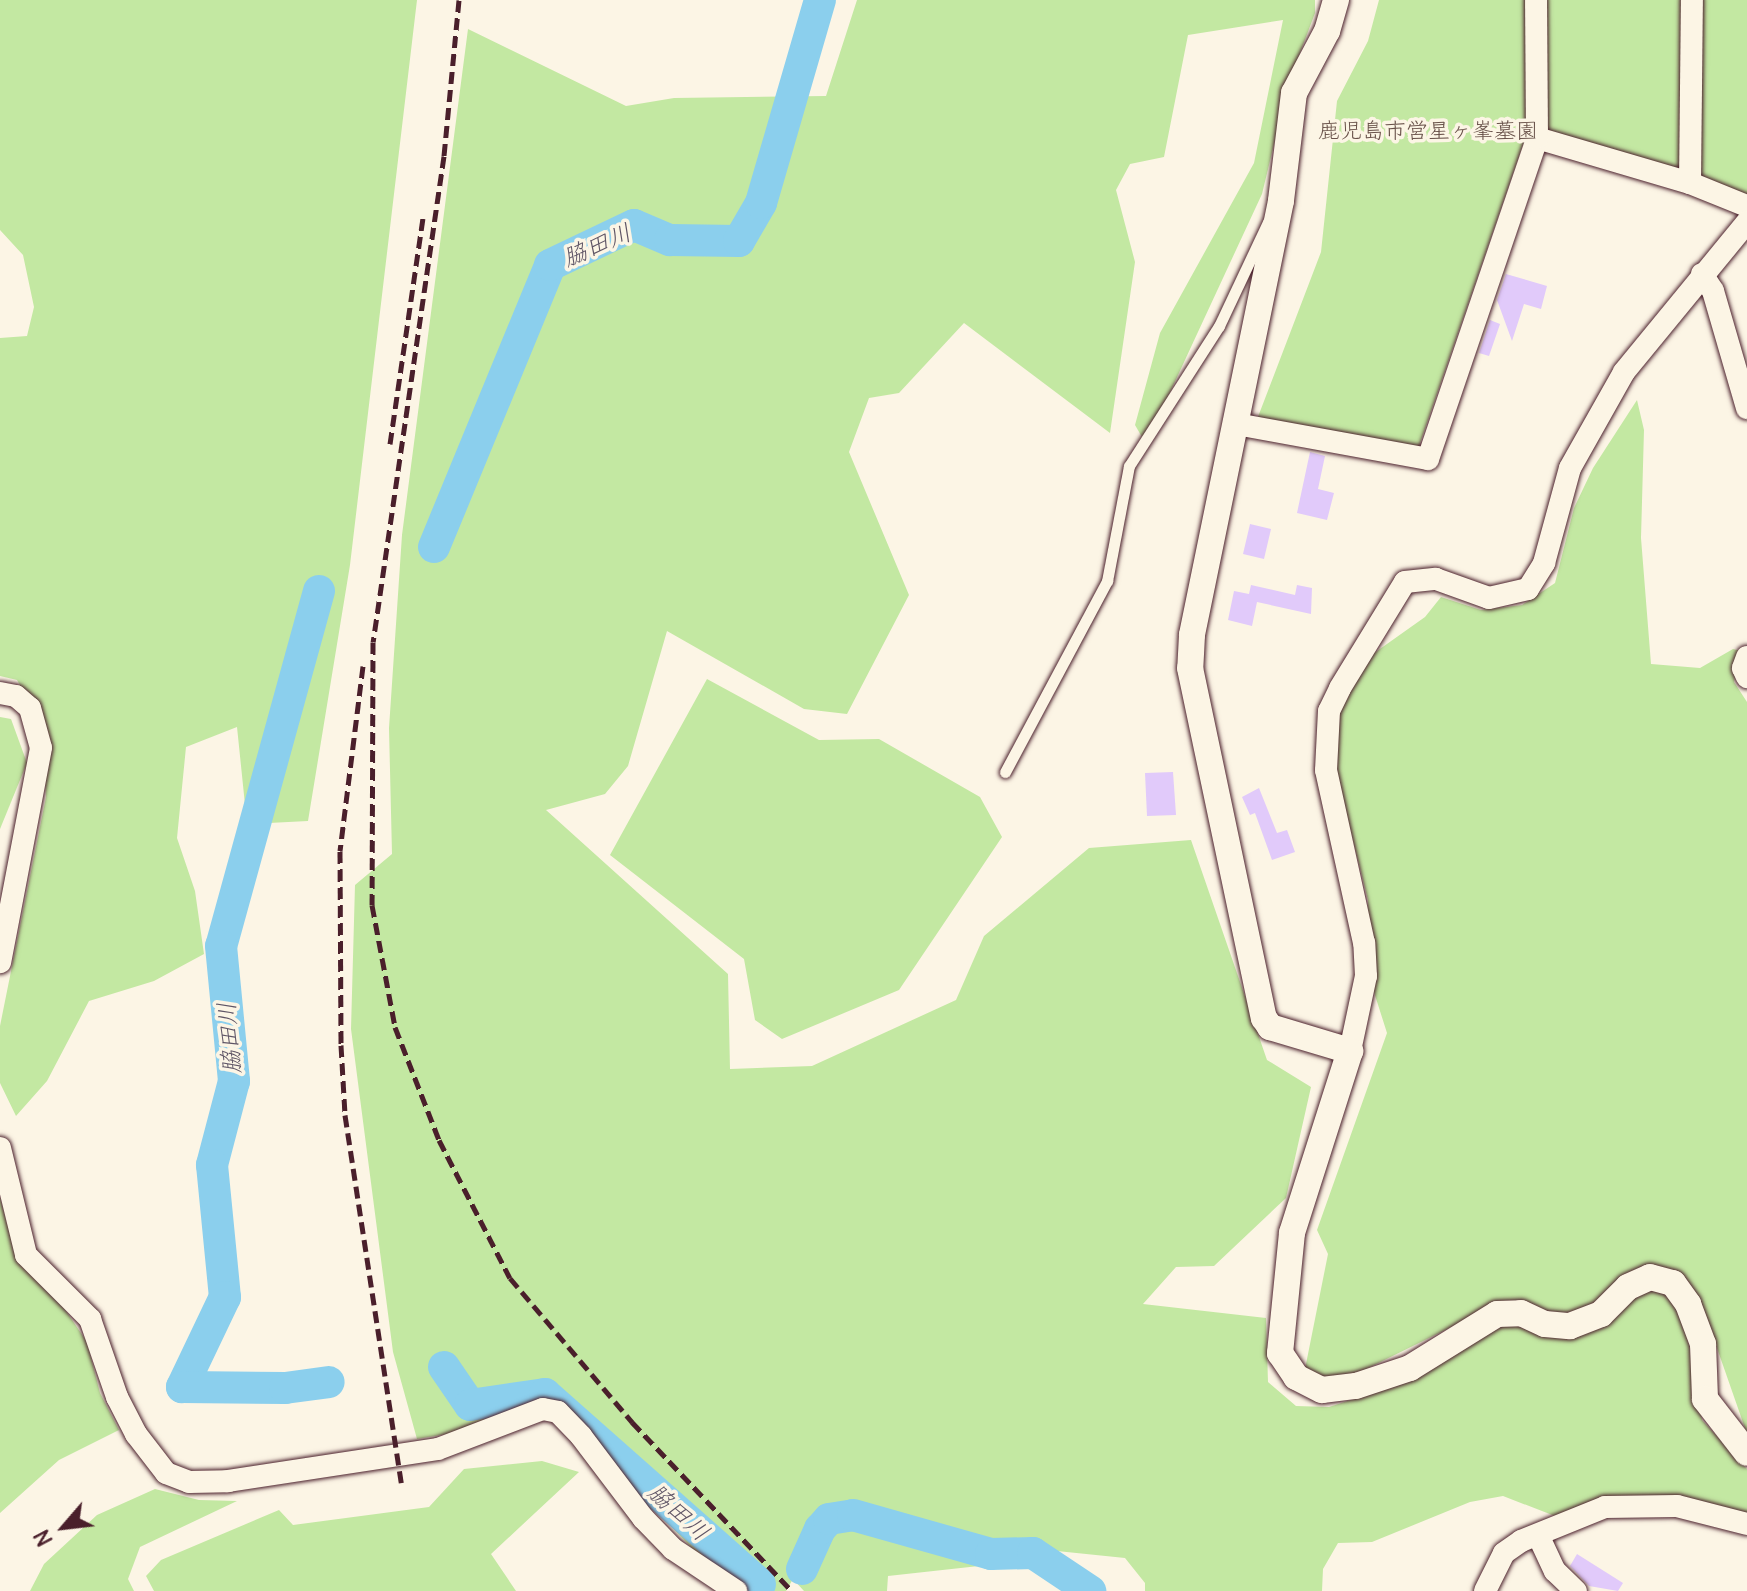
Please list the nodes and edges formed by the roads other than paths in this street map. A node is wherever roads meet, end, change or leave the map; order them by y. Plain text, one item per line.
1 (1336, 0) edge
2 (1536, 0) edge
3 (1692, 0) edge
4 (1537, 138) junction
5 (1690, 183) junction
6 (1281, 201) junction
7 (1747, 206) edge
8 (1747, 222) edge
9 (1702, 274) junction
10 (1747, 408) edge
11 (1236, 424) junction
12 (1747, 657) edge
13 (1747, 677) edge
14 (0, 693) edge
15 (1005, 772) dead end
16 (0, 962) edge
17 (1350, 1051) junction
18 (0, 1148) edge
19 (1747, 1453) edge
20 (1747, 1524) edge
21 (1538, 1535) junction
22 (1553, 1581) edge
23 (736, 1591) edge
24 (1485, 1591) edge
25 (1576, 1591) edge

1 - 6 street
2 - 4 street
3 - 5 street
4 - 5 street
4 - 11 street
5 - 7 street
6 - 11 street
6 - 15 lane
8 - 9 street
9 - 10 street
9 - 17 street
11 - 17 street
12 - 13 street
14 - 16 street
17 - 19 street
18 - 23 street
20 - 21 street
21 - 22 street
21 - 24 street
22 - 25 street

